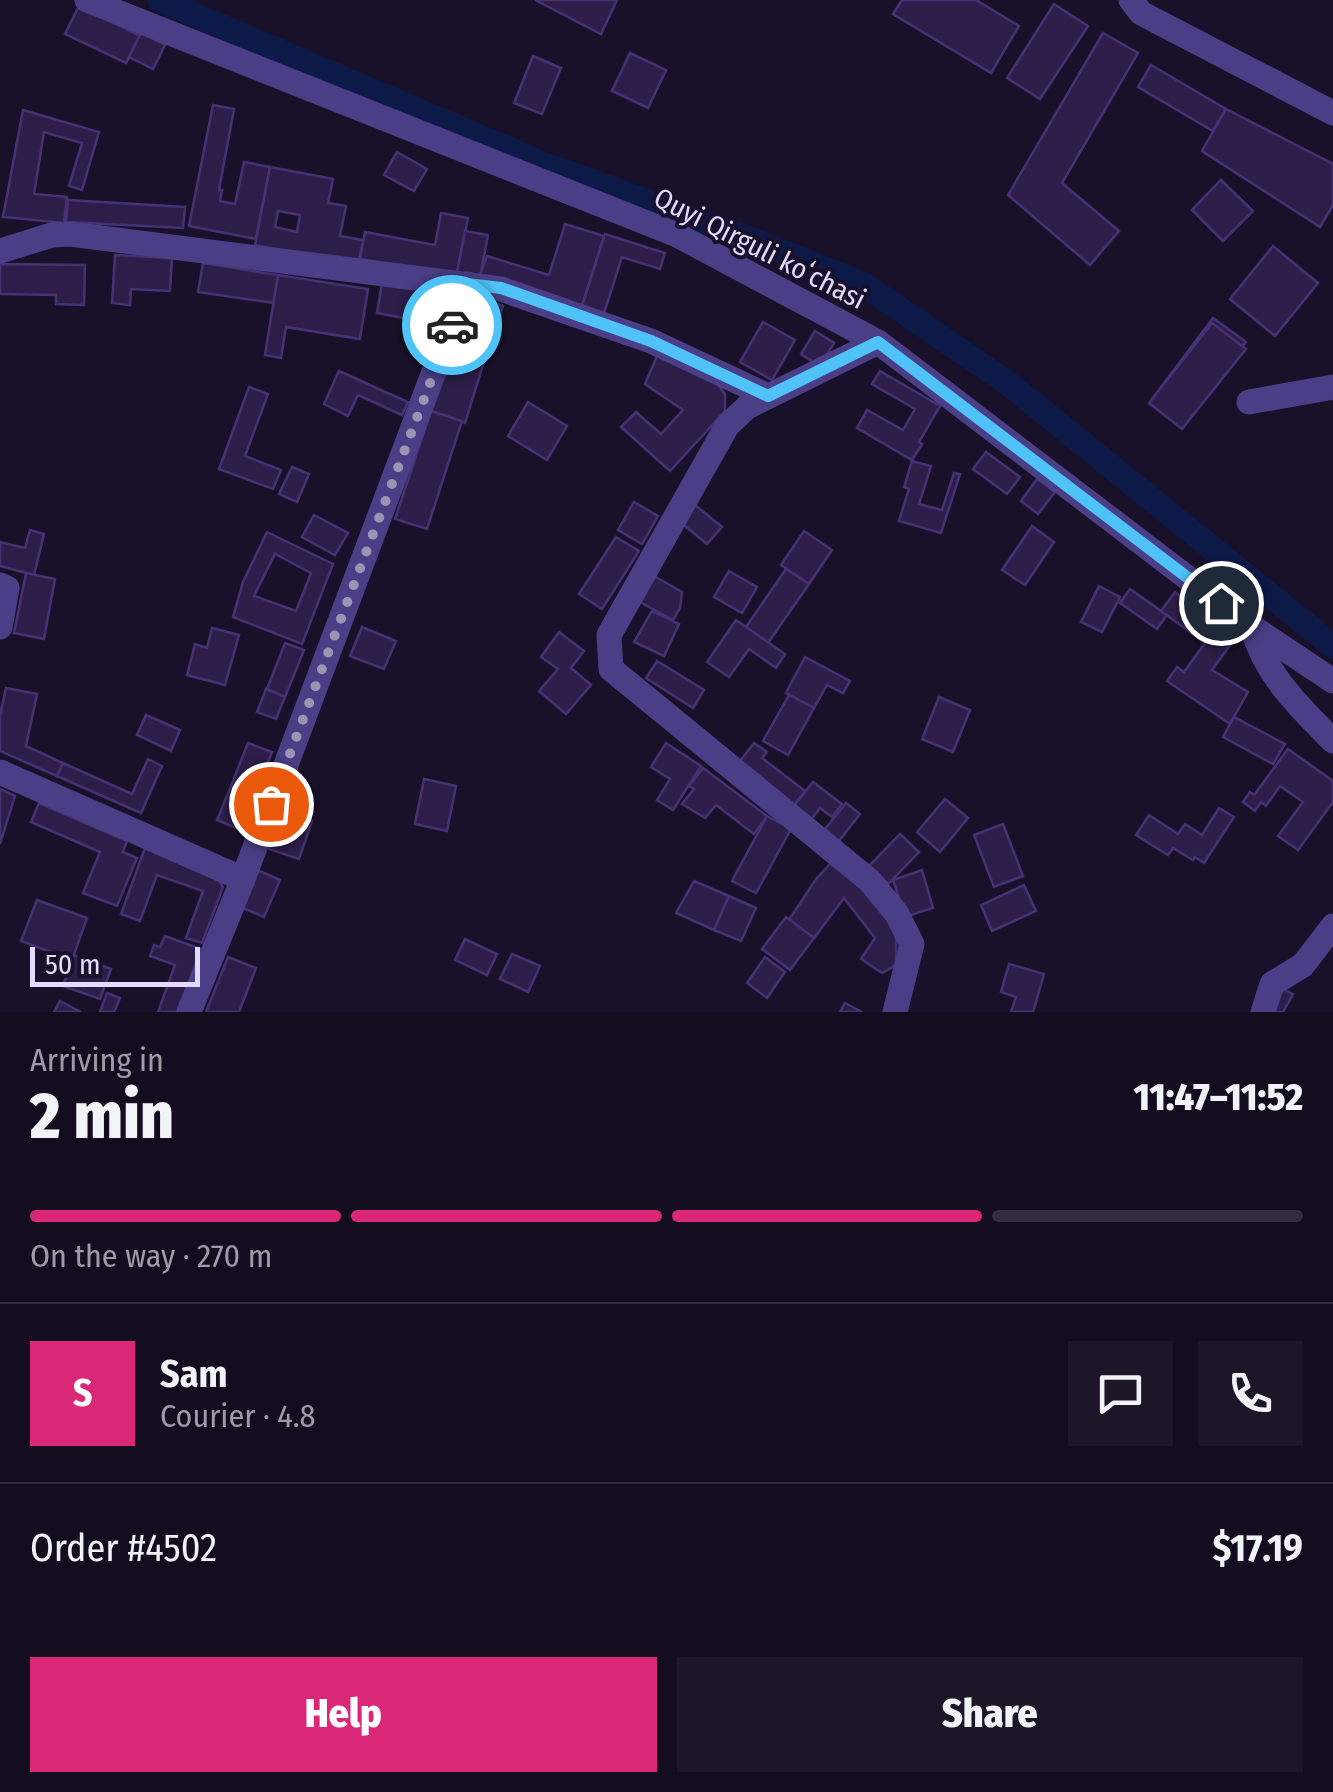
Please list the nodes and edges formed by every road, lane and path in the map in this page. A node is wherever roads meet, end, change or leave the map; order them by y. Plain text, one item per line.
1 (87, 0) edge
2 (1131, 0) edge
3 (1333, 113) edge
4 (0, 250) edge
5 (467, 284) junction
6 (878, 342) junction
7 (1333, 387) edge
8 (768, 396) junction
9 (1249, 402) dead end
10 (0, 585) edge
11 (1252, 626) junction
12 (0, 627) edge
13 (1333, 682) edge
14 (1333, 741) edge
15 (0, 772) edge
16 (243, 878) junction
17 (1333, 926) edge
18 (190, 1012) edge
19 (895, 1012) edge
20 (1263, 1012) edge

1 - 6 street, Quyi Qirguli koʻchasi
2 - 3 street
4 - 5 street
5 - 8 street
5 - 16 street
6 - 8 street
6 - 11 street, Quyi Qirguli koʻchasi
7 - 9 street
8 - 19 street
10 - 12 street
11 - 13 street, Quyi Qirguli koʻchasi
11 - 14 street
15 - 16 street
16 - 18 street
17 - 20 street

